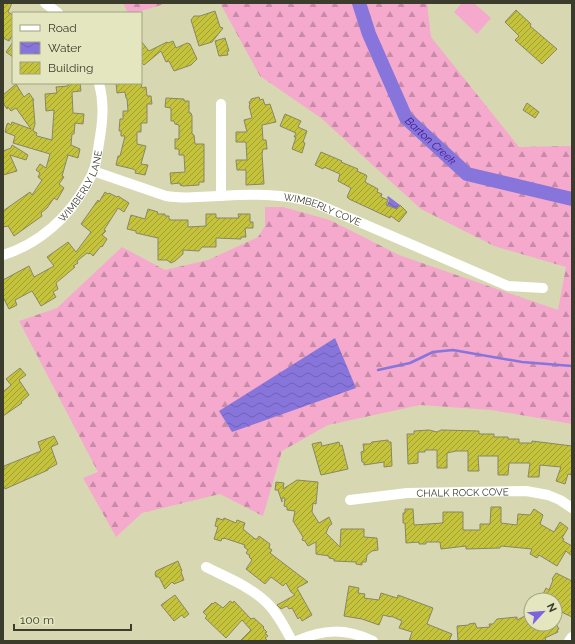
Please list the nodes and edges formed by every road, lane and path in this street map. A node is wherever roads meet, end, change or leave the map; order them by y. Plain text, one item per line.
1 (45, 3) edge
2 (57, 12) edge
3 (98, 84) edge
4 (221, 104) dead end
5 (93, 172) junction
6 (220, 196) junction
7 (3, 255) edge
8 (543, 288) dead end
9 (350, 500) dead end
10 (572, 508) edge
11 (206, 567) dead end
12 (572, 637) edge
13 (292, 641) edge
14 (296, 641) edge
15 (373, 641) edge
16 (569, 641) edge

1 - 2 street
3 - 5 street, WIMBERLY LANE
4 - 6 street
5 - 6 street, WIMBERLY COVE
5 - 7 street, WIMBERLY LANE
6 - 8 street, WIMBERLY COVE
9 - 10 street, CHALK ROCK COVE
11 - 13 street
12 - 16 street
14 - 15 street

